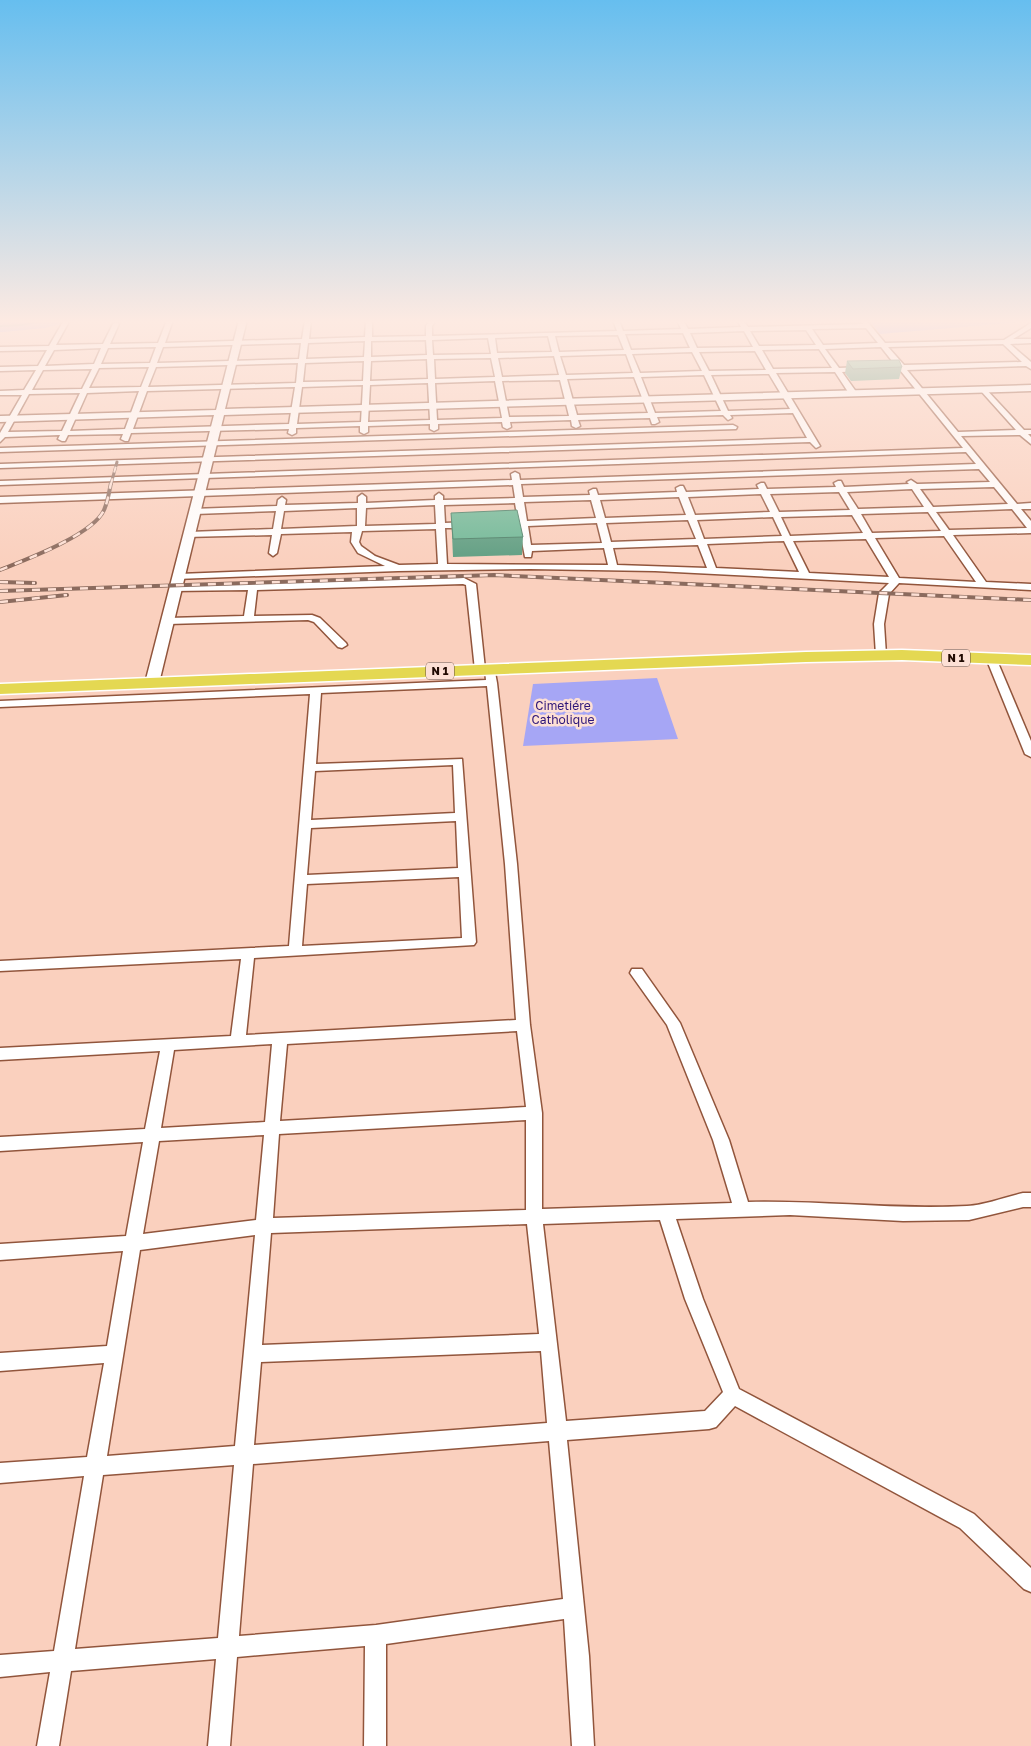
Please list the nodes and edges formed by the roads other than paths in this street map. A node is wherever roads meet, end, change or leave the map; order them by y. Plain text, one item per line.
1 (21, 401) edge
2 (80, 401) edge
3 (139, 401) edge
4 (223, 401) edge
5 (296, 401) edge
6 (365, 401) edge
7 (433, 401) edge
8 (589, 401) edge
9 (647, 401) edge
10 (720, 401) edge
11 (790, 401) edge
12 (930, 401) edge
13 (996, 401) edge
14 (569, 402) junction
15 (503, 404) junction
16 (433, 406) junction
17 (365, 408) junction
18 (295, 410) junction
19 (795, 411) junction
20 (220, 412) junction
21 (726, 413) junction
22 (134, 415) junction
23 (652, 415) junction
24 (73, 417) junction
25 (12, 418) junction
26 (574, 418) junction
27 (0, 419) edge
28 (506, 420) junction
29 (434, 422) junction
30 (365, 424) junction
31 (293, 426) junction
32 (733, 427) junction
33 (216, 429) junction
34 (658, 430) junction
35 (128, 431) junction
36 (578, 432) junction
37 (1027, 432) edge
38 (65, 433) junction
39 (508, 434) junction
40 (956, 434) junction
41 (1, 437) edge
42 (435, 437) junction
43 (364, 439) junction
44 (812, 440) junction
45 (291, 441) junction
46 (740, 442) junction
47 (1031, 442) edge
48 (212, 444) junction
49 (664, 444) junction
50 (122, 447) junction
51 (581, 447) junction
52 (58, 449) junction
53 (510, 449) junction
54 (0, 450) edge
55 (969, 450) junction
56 (436, 452) junction
57 (891, 453) junction
58 (364, 454) junction
59 (821, 455) junction
60 (288, 457) junction
61 (748, 458) junction
62 (208, 459) junction
63 (670, 460) junction
64 (116, 462) junction
65 (586, 463) junction
66 (51, 464) junction
67 (0, 466) edge
68 (513, 466) junction
69 (982, 466) junction
70 (437, 468) junction
71 (902, 469) junction
72 (363, 471) junction
73 (831, 472) junction
74 (286, 473) junction
75 (756, 474) junction
76 (204, 476) junction
77 (676, 477) junction
78 (590, 480) junction
79 (43, 481) junction
80 (516, 482) junction
81 (0, 483) edge
82 (996, 484) junction
83 (438, 485) junction
84 (914, 486) junction
85 (362, 488) junction
86 (841, 489) junction
87 (284, 490) junction
88 (764, 492) junction
89 (200, 493) junction
90 (683, 494) junction
91 (595, 497) junction
92 (35, 499) junction
93 (0, 500) edge
94 (519, 500) junction
95 (439, 502) junction
96 (362, 505) junction
97 (1014, 506) junction
98 (1031, 506) edge
99 (281, 508) junction
100 (930, 509) junction
101 (195, 510) junction
102 (855, 512) junction
103 (776, 515) junction
104 (692, 518) junction
105 (601, 521) junction
106 (496, 524) edge
107 (523, 524) junction
108 (477, 525) edge
109 (440, 526) junction
110 (359, 529) junction
111 (1031, 529) edge
112 (278, 532) junction
113 (947, 533) junction
114 (189, 535) junction
115 (870, 536) junction
116 (788, 539) junction
117 (701, 542) junction
118 (608, 545) junction
119 (527, 548) junction
120 (273, 553) dead end
121 (530, 566) junction
122 (443, 567) junction
123 (398, 568) junction
124 (614, 569) junction
125 (712, 572) junction
126 (179, 577) junction
127 (806, 577) junction
128 (896, 581) junction
129 (983, 585) junction
130 (253, 586) junction
131 (1031, 587) edge
132 (176, 589) junction
133 (249, 618) junction
134 (168, 620) junction
135 (342, 645) dead end
136 (881, 655) junction
137 (991, 658) junction
138 (1031, 660) edge
139 (487, 674) junction
140 (152, 683) junction
141 (0, 690) edge
142 (316, 690) junction
143 (0, 704) edge
144 (1031, 754) edge
145 (310, 768) junction
146 (461, 817) junction
147 (306, 824) junction
148 (464, 872) junction
149 (301, 880) junction
150 (296, 950) junction
151 (248, 953) junction
152 (0, 966) edge
153 (637, 973) dead end
154 (523, 1025) junction
155 (280, 1038) junction
156 (238, 1041) junction
157 (168, 1044) junction
158 (0, 1054) edge
159 (534, 1113) junction
160 (272, 1128) junction
161 (153, 1135) junction
162 (0, 1144) edge
163 (1031, 1200) edge
164 (742, 1210) junction
165 (666, 1213) junction
166 (534, 1218) junction
167 (264, 1226) junction
168 (133, 1242) junction
169 (0, 1252) edge
170 (549, 1342) junction
171 (115, 1354) junction
172 (253, 1354) junction
173 (0, 1362) edge
174 (733, 1395) junction
175 (556, 1431) junction
176 (244, 1456) junction
177 (96, 1466) junction
178 (0, 1473) edge
179 (1031, 1582) edge
180 (573, 1608) junction
181 (376, 1635) junction
182 (227, 1647) junction
183 (63, 1661) junction
184 (0, 1666) edge
185 (48, 1746) edge
186 (218, 1746) edge
187 (375, 1746) edge
188 (583, 1746) edge

1 - 25 street
2 - 24 street
3 - 22 street
4 - 20 street
5 - 18 street
6 - 17 street
7 - 16 street
8 - 14 street
9 - 23 street
10 - 21 street
11 - 19 street
12 - 40 street
13 - 37 street
14 - 15 street
14 - 26 street
15 - 16 street
15 - 28 street
16 - 17 street
16 - 29 street
17 - 18 street
17 - 30 street
18 - 20 street
18 - 31 street
19 - 21 street
19 - 44 street
20 - 22 street
20 - 33 street
21 - 23 street
21 - 32 street
22 - 24 street
22 - 35 street
23 - 26 street
23 - 34 street
24 - 25 street
24 - 38 street
25 - 27 street
25 - 41 street
26 - 28 street
26 - 36 street
28 - 29 street
28 - 39 street
29 - 30 street
29 - 42 street
30 - 31 street
30 - 43 street
31 - 33 street
31 - 45 street
32 - 34 street
32 - 46 street
33 - 35 street
33 - 48 street
34 - 36 street
34 - 49 street
35 - 38 street
35 - 50 street
36 - 39 street
36 - 51 street
37 - 40 street
37 - 47 street
38 - 41 street
38 - 52 street
39 - 42 street
39 - 53 street
40 - 55 street
42 - 43 street
42 - 56 street
43 - 45 street
43 - 58 street
44 - 46 street
44 - 59 street
45 - 48 street
45 - 60 street
46 - 49 street
46 - 61 street
48 - 50 street
48 - 62 street
49 - 51 street
49 - 63 street
50 - 52 street
50 - 64 street
51 - 53 street
51 - 65 street
52 - 54 street
52 - 66 street
53 - 56 street
53 - 68 street
55 - 57 street
55 - 69 street
56 - 58 street
56 - 70 street
57 - 59 street
57 - 71 street
58 - 60 street
58 - 72 street
59 - 61 street
59 - 73 street
60 - 62 street
60 - 74 street
61 - 63 street
61 - 75 street
62 - 64 street
62 - 76 street
63 - 65 street
63 - 77 street
64 - 66 street
65 - 68 street
65 - 78 street
66 - 67 street
66 - 79 street
68 - 70 street
68 - 80 street
69 - 71 street
69 - 82 street
70 - 72 street
70 - 83 street
71 - 73 street
71 - 84 street
72 - 74 street
72 - 85 street
73 - 75 street
73 - 86 street
74 - 76 street
74 - 87 street
75 - 77 street
75 - 88 street
76 - 79 street
76 - 89 street
77 - 78 street
77 - 90 street
78 - 80 street
78 - 91 street
79 - 81 street
79 - 92 street
80 - 83 street
80 - 94 street
82 - 84 street
82 - 97 street
83 - 85 street
83 - 95 street
84 - 86 street
84 - 100 street
85 - 87 street
85 - 96 street
86 - 88 street
86 - 102 street
87 - 89 street
87 - 99 street
88 - 90 street
88 - 103 street
89 - 92 street
89 - 101 street
90 - 91 street
90 - 104 street
91 - 94 street
91 - 105 street
92 - 93 street
94 - 95 street
94 - 107 street
95 - 96 street
95 - 109 street
96 - 99 street
96 - 110 street
97 - 98 street
97 - 100 street
97 - 111 street
99 - 101 street
99 - 112 street
100 - 102 street
100 - 113 street
101 - 114 street
102 - 103 street
102 - 115 street
103 - 104 street
103 - 116 street
104 - 105 street
104 - 117 street
105 - 107 street
105 - 118 street
106 - 107 street
107 - 119 street
108 - 109 street
109 - 110 street
109 - 122 street
110 - 112 street
110 - 123 street
111 - 113 street
112 - 114 street
112 - 120 street
113 - 115 street
113 - 129 street
114 - 126 street
115 - 116 street
115 - 128 street
116 - 117 street
116 - 127 street
117 - 118 street
117 - 125 street
118 - 119 street
118 - 124 street
119 - 121 street
121 - 122 street
121 - 124 street
122 - 123 street
123 - 126 street
124 - 125 street
125 - 127 street
126 - 132 street
127 - 128 street
128 - 129 street
128 - 136 street
129 - 131 street
130 - 132 street
130 - 133 street
130 - 139 street
132 - 134 street
133 - 134 street
133 - 135 street
134 - 140 street
136 - 137 highway, N 1
136 - 139 highway, N 1
137 - 138 highway, N 1
137 - 144 street
139 - 140 highway, N 1
139 - 142 street
139 - 154 street
140 - 141 highway, N 1
142 - 143 street
142 - 145 street
145 - 146 street
145 - 147 street
146 - 147 street
146 - 148 street
147 - 149 street
148 - 149 street
148 - 150 street
149 - 150 street
150 - 151 street
151 - 152 street
151 - 156 street
153 - 164 street
154 - 155 street
154 - 159 street
155 - 156 street
155 - 160 street
156 - 157 street
157 - 158 street
157 - 161 street
159 - 160 street
159 - 166 street
160 - 161 street
160 - 167 street
161 - 162 street
161 - 168 street
163 - 164 street
164 - 165 street
165 - 166 street
165 - 174 street
166 - 167 street
166 - 170 street
167 - 168 street
167 - 172 street
168 - 169 street
168 - 171 street
170 - 172 street
170 - 175 street
171 - 173 street
171 - 177 street
172 - 176 street
174 - 175 street
174 - 179 street
175 - 176 street
175 - 180 street
176 - 177 street
176 - 182 street
177 - 178 street
177 - 183 street
180 - 181 street
180 - 188 street
181 - 182 street
181 - 187 street
182 - 183 street
182 - 186 street
183 - 184 street
183 - 185 street

